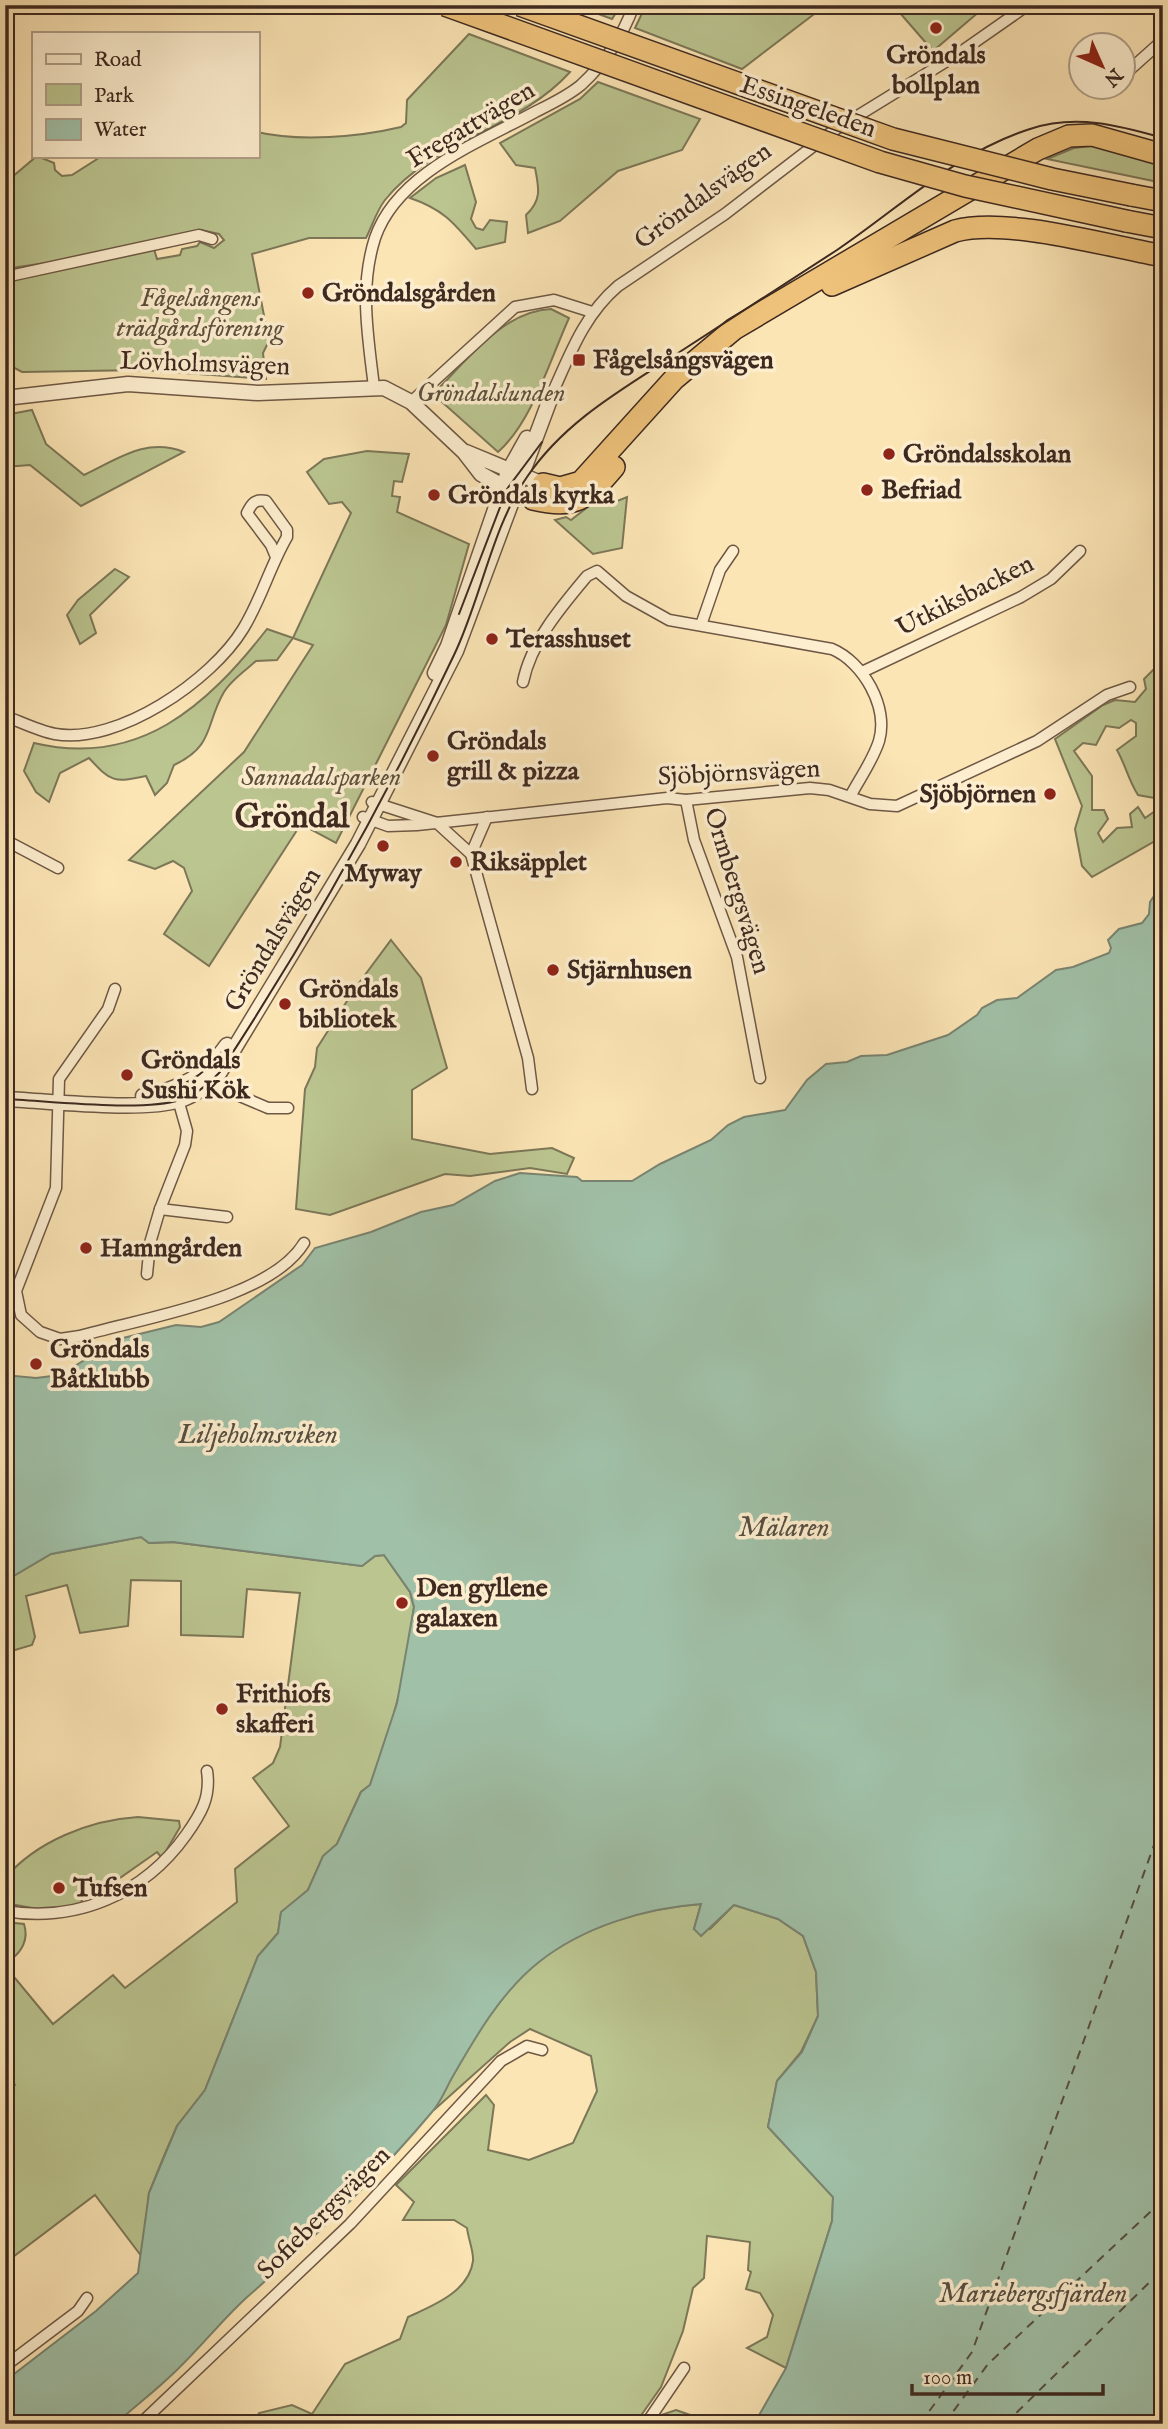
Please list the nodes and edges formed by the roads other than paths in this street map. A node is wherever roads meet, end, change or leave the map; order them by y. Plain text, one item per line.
1 (445, 5) edge
2 (520, 5) edge
3 (634, 5) edge
4 (1028, 5) edge
5 (1163, 40) edge
6 (1136, 65) edge
7 (1163, 155) edge
8 (1163, 201) edge
9 (1163, 228) edge
10 (212, 239) dead end
11 (1163, 256) edge
12 (5, 277) edge
13 (592, 312) junction
14 (374, 387) junction
15 (552, 394) joint
16 (5, 398) edge
17 (411, 402) junction
18 (464, 452) junction
19 (515, 474) junction
20 (524, 491) junction
21 (733, 551) dead end
22 (1080, 551) dead end
23 (275, 557) junction
24 (701, 625) junction
25 (862, 671) junction
26 (523, 682) dead end
27 (1130, 687) dead end
28 (5, 716) edge
29 (850, 796) junction
30 (686, 800) junction
31 (375, 803) junction
32 (487, 817) junction
33 (367, 819) junction
34 (437, 823) junction
35 (5, 840) edge
36 (471, 854) junction
37 (58, 868) dead end
38 (115, 989) dead end
39 (760, 1078) dead end
40 (203, 1081) junction
41 (532, 1089) dead end
42 (5, 1091) edge
43 (176, 1095) junction
44 (57, 1098) junction
45 (5, 1099) edge
46 (288, 1108) dead end
47 (160, 1209) junction
48 (227, 1217) dead end
49 (304, 1243) dead end
50 (147, 1274) dead end
51 (207, 1771) dead end
52 (5, 1911) edge
53 (542, 2050) dead end
54 (87, 2298) dead end
55 (5, 2366) edge
56 (684, 2368) dead end
57 (140, 2424) edge
58 (646, 2424) edge

1 - 9 highway, Essingeleden, bridge
2 - 8 highway, Essingeleden, bridge
3 - 14 street, Fregattvägen
4 - 13 street, Gröndalsvägen
5 - 6 street
7 - 20 highway
10 - 12 street
11 - 20 highway
13 - 15 street, Gröndalsvägen
13 - 17 street
14 - 16 street, Lövholmsvägen
14 - 17 street, Lövholmsvägen
15 - 19 street, Gröndalsvägen
17 - 18 street, Lövholmsvägen
18 - 19 street, Lövholmsvägen
18 - 20 street, Lövholmsvägen
19 - 20 street, Lövholmsvägen
19 - 20 street, Gröndalsvägen
20 - 31 street, Gröndalsvägen
21 - 24 street
22 - 25 street, Utkiksbacken
23 - 23 street
23 - 28 street
24 - 25 street
24 - 26 street
25 - 29 street
27 - 29 street, Sjöbjörnsvägen
29 - 30 street, Sjöbjörnsvägen
30 - 32 street, Sjöbjörnsvägen
30 - 39 street, Ormbergsvägen
31 - 33 street, Gröndalsvägen
31 - 34 street, Sjöbjörnsvägen
32 - 34 street, Sjöbjörnsvägen
32 - 36 street
33 - 34 street, Sjöbjörnsvägen
33 - 40 street, Gröndalsvägen
34 - 36 street, Sjöbjörnsvägen
35 - 37 street
36 - 41 street
38 - 44 street
40 - 43 street, Gröndalsvägen
40 - 46 street
42 - 44 street, Gröndalsvägen
43 - 44 street, Gröndalsvägen
43 - 47 street
44 - 45 street, Gröndalsvägen
44 - 49 street
47 - 48 street
47 - 50 street
51 - 52 street
53 - 57 street, Sofiebergsvägen
54 - 55 street
56 - 58 street

